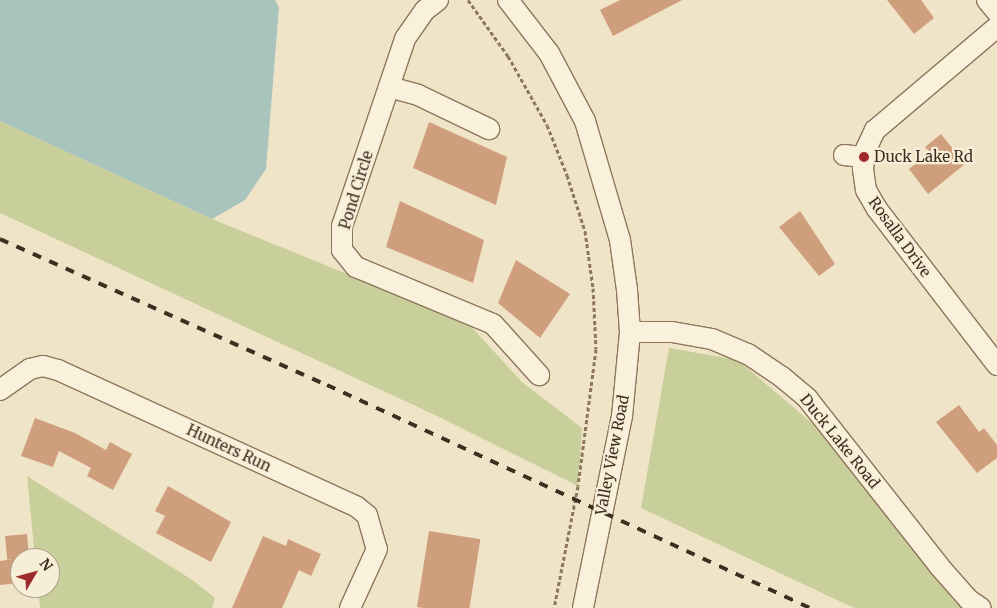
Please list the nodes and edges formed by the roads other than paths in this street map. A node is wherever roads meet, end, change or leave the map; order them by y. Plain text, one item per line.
1 (438, 0) edge
2 (508, 0) edge
3 (987, 0) edge
4 (997, 12) edge
5 (997, 27) edge
6 (389, 87) junction
7 (490, 129) dead end
8 (844, 155) dead end
9 (864, 157) junction
10 (630, 332) junction
11 (997, 365) edge
12 (539, 375) dead end
13 (0, 390) edge
14 (350, 608) edge
15 (583, 608) edge
16 (981, 608) edge

1 - 6 street, Pond Circle
2 - 10 street, Valley View Road
3 - 4 street
5 - 9 street, Rosalla Drive
6 - 7 street
6 - 12 street, Pond Circle
8 - 9 street
9 - 11 street, Rosalla Drive
10 - 15 street, Valley View Road
10 - 16 street, Duck Lake Road
13 - 14 street, Hunters Run

